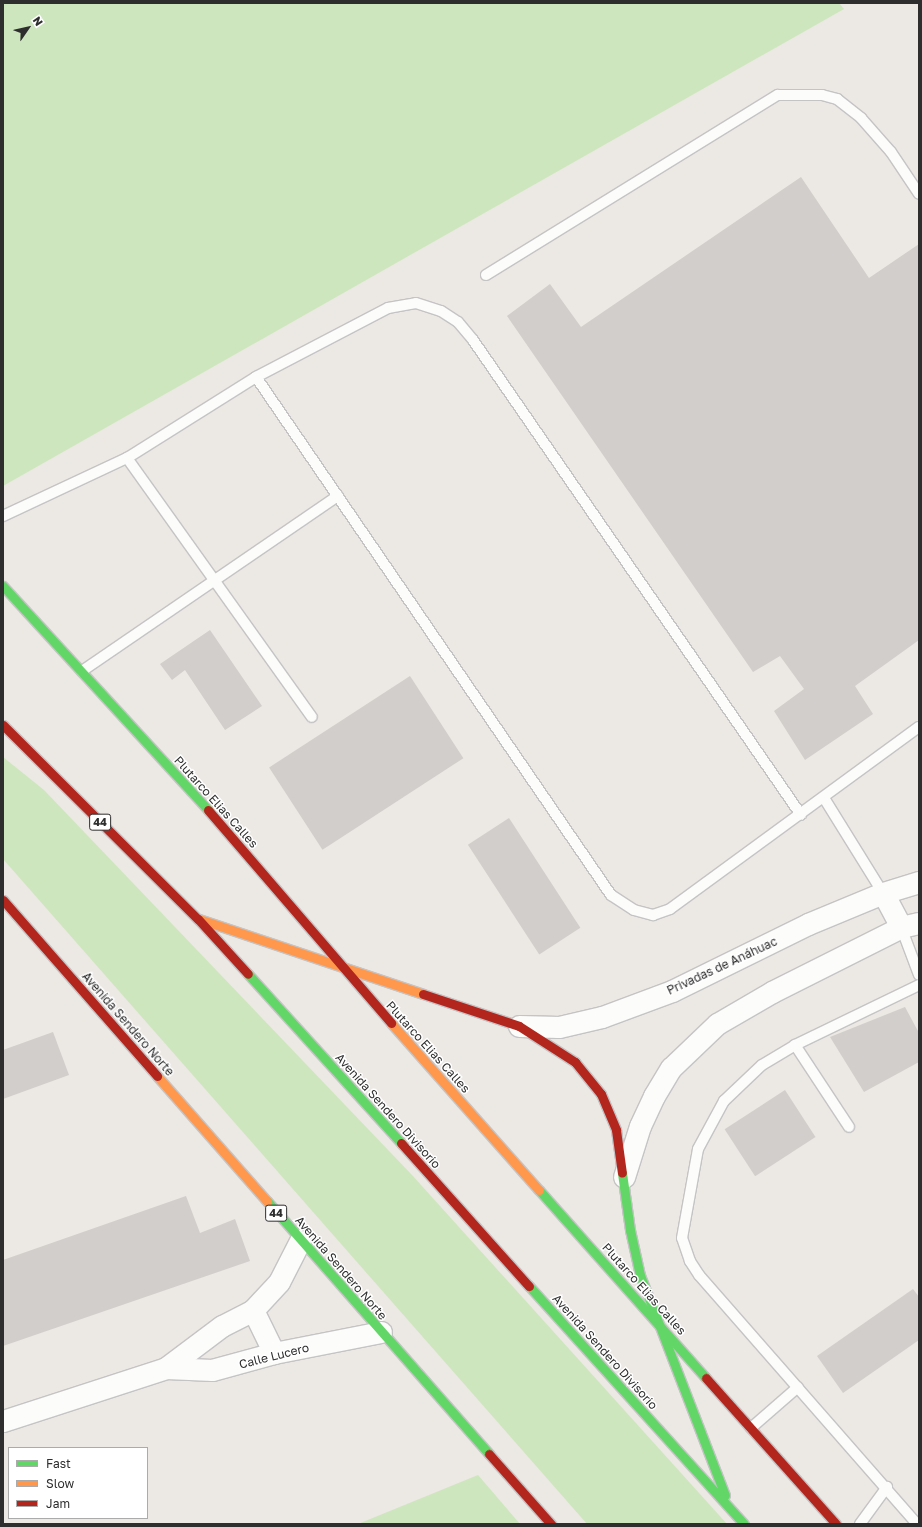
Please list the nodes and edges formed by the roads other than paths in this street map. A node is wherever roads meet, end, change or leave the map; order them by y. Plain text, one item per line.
1 (919, 194) edge
2 (486, 275) dead end
3 (256, 377) junction
4 (127, 458) junction
5 (338, 496) junction
6 (3, 516) edge
7 (215, 581) junction
8 (3, 586) edge
9 (82, 671) junction
10 (312, 717) dead end
11 (3, 724) edge
12 (919, 728) edge
13 (824, 798) junction
14 (801, 815) junction
15 (919, 882) edge
16 (883, 893) junction
17 (3, 900) edge
18 (198, 919) junction
19 (910, 925) edge
20 (341, 967) junction
21 (919, 975) edge
22 (919, 985) edge
23 (519, 1026) junction
24 (795, 1045) junction
25 (848, 1127) dead end
26 (624, 1177) junction
27 (300, 1241) junction
28 (253, 1310) junction
29 (656, 1320) junction
30 (381, 1332) junction
31 (274, 1353) junction
32 (166, 1368) junction
33 (798, 1387) junction
34 (3, 1421) edge
35 (751, 1428) junction
36 (886, 1487) junction
37 (730, 1508) junction
38 (551, 1524) edge
39 (744, 1524) edge
40 (836, 1524) edge
41 (860, 1524) edge
42 (918, 1524) edge

1 - 2 lane
3 - 4 lane
3 - 5 lane
3 - 14 lane
4 - 6 lane
4 - 7 lane
5 - 7 lane
5 - 14 lane
7 - 9 lane
7 - 10 lane
8 - 9 main road, Plutarco Elias Calles
9 - 20 main road, Plutarco Elias Calles
11 - 18 main road, Avenida Sendero Divisorio / 44
12 - 13 lane
13 - 14 lane
13 - 16 lane
15 - 16 street, Privadas de Anáhuac
16 - 19 street
16 - 23 street, Privadas de Anáhuac
17 - 27 main road, Avenida Sendero Norte / 44
18 - 20 main road
18 - 37 main road, Avenida Sendero Divisorio / 44
19 - 21 lane
19 - 26 street
20 - 23 main road
20 - 29 main road, Plutarco Elias Calles
22 - 24 lane
23 - 26 main road
24 - 25 lane
24 - 33 lane
26 - 29 main road
27 - 28 street, Calle Lucero
27 - 30 main road, Avenida Sendero Norte / 44
28 - 31 street
28 - 32 street, Calle Lucero
29 - 35 main road, Plutarco Elias Calles
29 - 37 main road
30 - 31 street, Calle Lucero
30 - 38 main road, Avenida Sendero Norte / 44
31 - 32 street, Calle Lucero
32 - 34 street, Calle Lucero
33 - 35 lane
33 - 36 lane
35 - 40 main road, Plutarco Elias Calles
36 - 41 lane
36 - 42 lane
37 - 39 main road, Avenida Sendero Divisorio / 44

